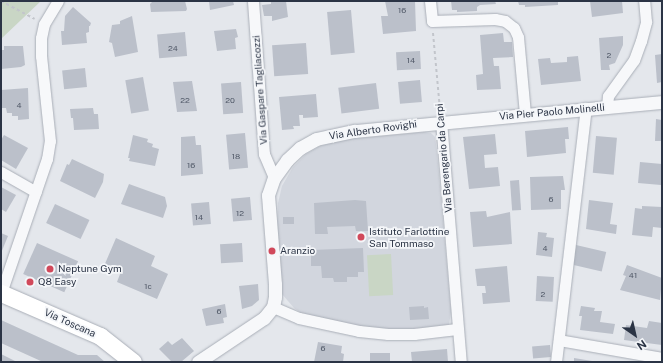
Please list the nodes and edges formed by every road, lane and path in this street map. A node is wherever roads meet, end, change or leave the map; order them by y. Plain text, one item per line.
1 (1, 1) edge
2 (58, 1) edge
3 (253, 1) edge
4 (430, 1) edge
5 (644, 1) edge
6 (432, 21) junction
7 (44, 24) junction
8 (662, 102) edge
9 (607, 107) junction
10 (586, 108) junction
11 (525, 114) junction
12 (441, 121) junction
13 (1, 172) edge
14 (274, 178) junction
15 (36, 192) junction
16 (1, 293) edge
17 (273, 307) junction
18 (458, 329) junction
19 (559, 340) junction
20 (662, 358) edge
21 (133, 362) edge
22 (198, 362) edge
23 (461, 362) edge
24 (556, 362) edge

1 - 7 path
2 - 7 street
3 - 14 street, Via Gaspare Tagliacozzi
4 - 6 street
5 - 9 street
6 - 11 street
6 - 12 path, Via Berengario da Carpi
7 - 15 street
8 - 9 street, Via Pier Paolo Molinelli
9 - 10 street, Via Pier Paolo Molinelli
10 - 11 street, Via Pier Paolo Molinelli
10 - 19 street
11 - 12 street, Via Pier Paolo Molinelli
12 - 14 street, Via Alberto Rovighi
12 - 18 street, Via Berengario da Carpi
13 - 15 street
14 - 17 street
15 - 16 street
16 - 21 main road, Via Toscana
17 - 18 street
17 - 22 street
18 - 23 street, Via Berengario da Carpi
19 - 20 street
19 - 24 street

